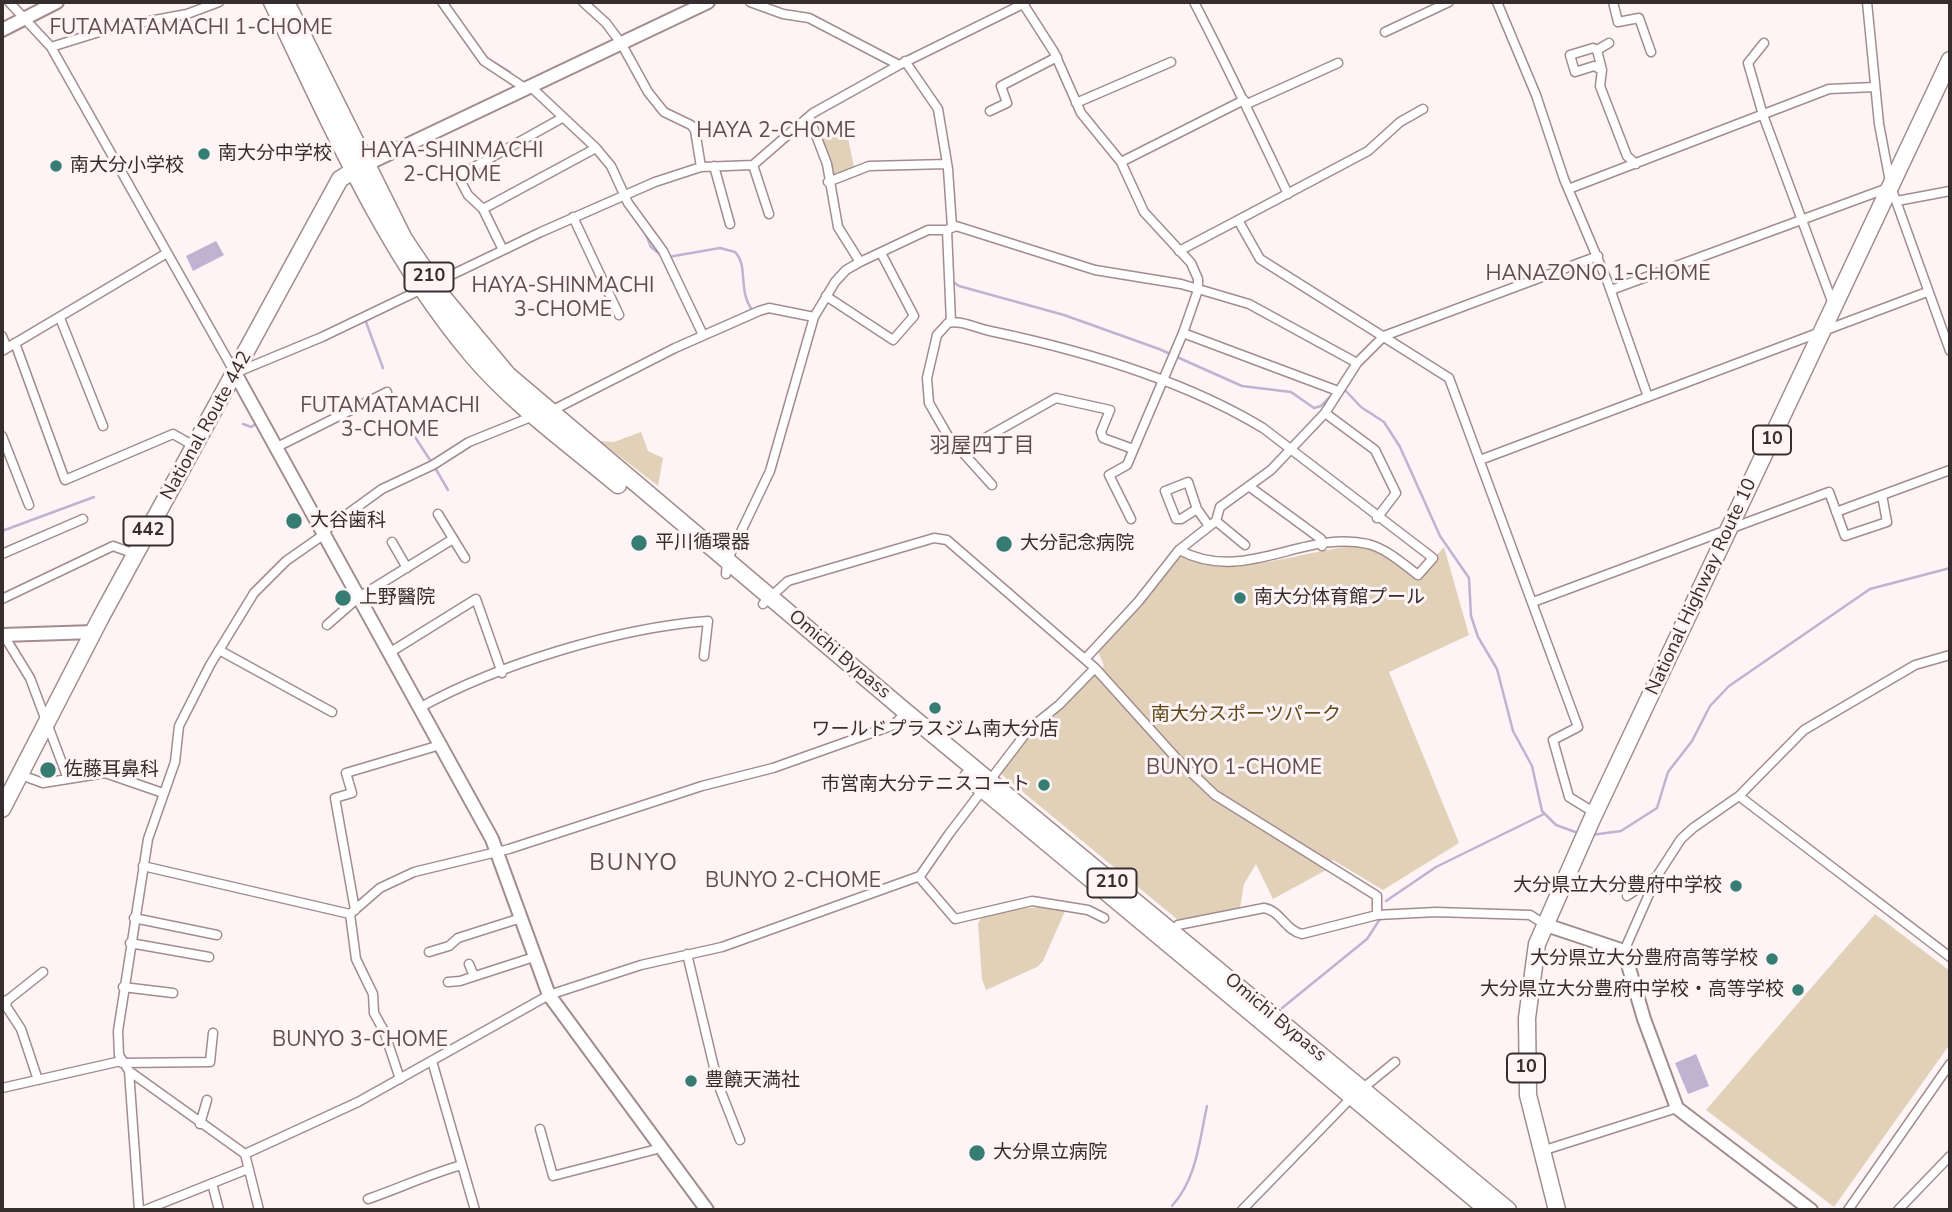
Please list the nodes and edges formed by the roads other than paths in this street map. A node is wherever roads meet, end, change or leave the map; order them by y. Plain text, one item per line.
1 (9, 2) edge
2 (57, 2) edge
3 (219, 2) edge
4 (272, 2) edge
5 (286, 2) edge
6 (442, 2) edge
7 (583, 2) edge
8 (708, 2) edge
9 (750, 2) edge
10 (1194, 2) edge
11 (1449, 2) edge
12 (1497, 2) edge
13 (1614, 2) edge
14 (1867, 2) edge
15 (1024, 3) edge
16 (25, 19) junction
17 (2, 30) edge
18 (1385, 32) dead end
19 (621, 43) junction
20 (1608, 43) dead end
21 (1764, 43) dead end
22 (51, 47) junction
23 (1597, 50) junction
24 (1651, 52) dead end
25 (1057, 57) junction
26 (1950, 60) edge
27 (1171, 62) dead end
28 (902, 63) junction
29 (1338, 63) dead end
30 (1602, 70) junction
31 (527, 87) junction
32 (1875, 87) junction
33 (1246, 102) junction
34 (1076, 103) junction
35 (1423, 109) dead end
36 (990, 111) dead end
37 (1763, 115) junction
38 (809, 117) junction
39 (562, 118) junction
40 (596, 148) junction
41 (1121, 162) junction
42 (1636, 163) junction
43 (753, 164) junction
44 (947, 164) junction
45 (714, 166) junction
46 (359, 167) junction
47 (701, 167) junction
48 (828, 182) junction
49 (1571, 188) junction
50 (1950, 191) edge
51 (1288, 194) junction
52 (1894, 194) junction
53 (624, 195) junction
54 (483, 209) junction
55 (769, 214) dead end
56 (573, 217) junction
57 (1238, 220) junction
58 (1801, 220) junction
59 (730, 224) dead end
60 (950, 229) junction
61 (503, 250) junction
62 (1179, 251) junction
63 (167, 253) junction
64 (881, 253) junction
65 (1598, 256) junction
66 (860, 262) junction
67 (427, 286) junction
68 (1198, 290) junction
69 (1611, 290) junction
70 (1927, 292) junction
71 (826, 296) junction
72 (1834, 307) junction
73 (619, 315) dead end
74 (814, 317) junction
75 (60, 318) junction
76 (951, 322) junction
77 (1823, 330) junction
78 (1183, 333) junction
79 (703, 335) junction
80 (1384, 336) junction
81 (2, 337) edge
82 (15, 343) junction
83 (4, 350) edge
84 (1950, 351) edge
85 (1357, 363) junction
86 (235, 373) junction
87 (1164, 383) junction
88 (1338, 391) junction
89 (387, 392) dead end
90 (1648, 397) junction
91 (534, 407) junction
92 (1325, 413) junction
93 (549, 420) junction
94 (103, 426) dead end
95 (2, 436) edge
96 (195, 446) junction
97 (276, 447) junction
98 (1133, 449) junction
99 (1288, 449) junction
100 (962, 451) junction
101 (1480, 460) junction
102 (1950, 470) edge
103 (992, 485) dead end
104 (1250, 486) junction
105 (1882, 495) junction
106 (29, 505) dead end
107 (1197, 509) junction
108 (1836, 512) junction
109 (438, 514) dead end
110 (1377, 518) junction
111 (83, 519) dead end
112 (1131, 519) dead end
113 (1212, 524) junction
114 (1730, 529) junction
115 (325, 532) junction
116 (453, 539) junction
117 (393, 542) dead end
118 (1245, 545) dead end
119 (1322, 545) junction
120 (1179, 550) junction
121 (2, 554) edge
122 (135, 554) junction
123 (465, 558) dead end
124 (407, 568) junction
125 (727, 568) junction
126 (359, 597) junction
127 (2, 598) edge
128 (766, 601) junction
129 (1533, 602) junction
130 (327, 625) dead end
131 (94, 632) junction
132 (3, 634) edge
133 (219, 650) junction
134 (389, 653) junction
135 (1950, 655) edge
136 (704, 656) dead end
137 (1086, 658) junction
138 (1096, 668) junction
139 (502, 673) junction
140 (419, 708) junction
141 (332, 712) dead end
142 (903, 715) junction
143 (49, 724) junction
144 (440, 745) junction
145 (20, 775) junction
146 (68, 779) junction
147 (987, 786) junction
148 (163, 793) junction
149 (7, 794) edge
150 (1739, 796) junction
151 (2, 809) edge
152 (1593, 816) junction
153 (498, 852) junction
154 (143, 866) junction
155 (1657, 876) junction
156 (919, 877) junction
157 (1626, 896) dead end
158 (352, 912) junction
159 (1377, 915) junction
160 (134, 918) junction
161 (521, 918) junction
162 (1104, 918) dead end
163 (1546, 925) junction
164 (1172, 932) junction
165 (217, 935) dead end
166 (130, 943) junction
167 (1624, 951) junction
168 (429, 952) dead end
169 (687, 954) junction
170 (209, 957) dead end
171 (534, 957) junction
172 (1950, 957) edge
173 (469, 964) dead end
174 (43, 972) dead end
175 (474, 976) junction
176 (448, 982) dead end
177 (123, 987) junction
178 (173, 993) dead end
179 (550, 995) junction
180 (4, 1003) edge
181 (213, 1033) dead end
182 (432, 1061) junction
183 (121, 1062) junction
184 (1395, 1062) dead end
185 (1950, 1064) edge
186 (129, 1071) junction
187 (400, 1079) junction
188 (38, 1080) junction
189 (2, 1088) edge
190 (1357, 1093) junction
191 (207, 1100) dead end
192 (1677, 1108) junction
193 (200, 1124) junction
194 (540, 1129) dead end
195 (740, 1140) dead end
196 (661, 1147) junction
197 (1548, 1149) junction
198 (245, 1154) junction
199 (1950, 1156) edge
200 (462, 1165) junction
201 (248, 1168) junction
202 (212, 1183) junction
203 (368, 1199) dead end
204 (1482, 1208) edge
205 (141, 1209) edge
206 (129, 1210) edge
207 (219, 1210) edge
208 (259, 1210) edge
209 (475, 1210) edge
210 (707, 1210) edge
211 (1242, 1210) edge
212 (1508, 1210) edge
213 (1557, 1210) edge
214 (1564, 1210) edge
215 (1811, 1210) edge
216 (1848, 1210) edge
217 (1898, 1210) edge

1 - 16 street
2 - 16 street
3 - 22 street
4 - 46 highway, Omichi Bypass / 210
5 - 46 highway, Omichi Bypass / 210
6 - 31 street
7 - 19 street
8 - 19 street
9 - 28 street
10 - 33 street
11 - 18 street
12 - 49 street
13 - 24 street
14 - 32 street
15 - 25 street
15 - 28 street
16 - 17 street
16 - 22 street
19 - 31 street
19 - 47 street
20 - 23 street
21 - 37 street
22 - 63 street
23 - 30 street
23 - 30 street
25 - 34 street
25 - 36 street
26 - 52 highway, National Highway Route 10 / 10
27 - 34 street
28 - 38 street
28 - 44 street
29 - 33 street
30 - 42 street
31 - 39 street
31 - 46 street
32 - 37 street
32 - 52 street
33 - 41 street
33 - 51 street
34 - 41 street
35 - 51 street
37 - 42 street
37 - 58 street
38 - 43 street
38 - 48 street
39 - 40 street
39 - 54 street
40 - 53 street
40 - 54 street
41 - 62 street
42 - 49 street
43 - 45 street
43 - 55 street
44 - 48 street
44 - 60 street
45 - 47 street
45 - 59 street
46 - 67 highway, Omichi Bypass / 210
46 - 86 highway, National Route 442 / 442
47 - 53 street
48 - 66 street
49 - 65 street
50 - 52 street
51 - 57 street
52 - 58 street
52 - 70 street
52 - 72 highway, National Highway Route 10 / 10
53 - 56 street
53 - 79 street
54 - 61 street
56 - 61 street
56 - 73 street
57 - 62 street
57 - 80 street
58 - 69 street
58 - 72 street
60 - 64 street
60 - 68 street
60 - 76 street
61 - 67 street
62 - 68 street
63 - 75 street
63 - 86 street
64 - 66 street
64 - 71 street
65 - 69 street
65 - 80 street
66 - 71 street
67 - 86 street
67 - 91 highway, Omichi Bypass / 210
68 - 78 street
68 - 85 street
69 - 90 street
70 - 77 street
70 - 84 street
71 - 74 street
72 - 77 highway, National Highway Route 10 / 10
74 - 79 street
74 - 125 street
75 - 82 street
75 - 94 street
76 - 87 street
76 - 100 street
77 - 90 street
77 - 114 highway, National Highway Route 10 / 10
78 - 87 street
78 - 88 street
79 - 93 street
80 - 85 street
80 - 101 street
81 - 83 street
82 - 83 street
82 - 96 street
85 - 88 street
86 - 96 highway, National Route 442 / 442
86 - 97 street
87 - 98 street
87 - 99 street
88 - 92 street
89 - 97 street
90 - 101 street
91 - 93 highway, Omichi Bypass / 210
91 - 115 street
92 - 99 street
92 - 110 street
93 - 125 highway, Omichi Bypass / 210
95 - 106 street
96 - 122 highway, National Route 442 / 442
97 - 115 street
98 - 100 street
98 - 112 street
99 - 104 street
99 - 110 street
100 - 103 street
101 - 129 street
102 - 105 street
104 - 113 street
104 - 119 street
105 - 108 street
105 - 108 street
107 - 107 street
107 - 113 street
108 - 114 street
109 - 116 street
110 - 119 street
111 - 121 street
113 - 118 street
113 - 120 street
114 - 129 street
114 - 152 highway, National Highway Route 10 / 10
115 - 126 street
115 - 133 street
116 - 123 street
116 - 124 street
117 - 124 street
119 - 120 street
120 - 137 street
122 - 127 street
122 - 131 highway, National Route 442 / 442
124 - 126 street
125 - 128 highway, Omichi Bypass / 210
126 - 130 street
126 - 134 street
128 - 137 street
128 - 142 highway, Omichi Bypass / 210
129 - 152 street
131 - 132 street
131 - 143 highway, National Route 442 / 442
132 - 143 street
133 - 141 street
133 - 148 street
134 - 139 street
134 - 140 street
135 - 150 street
136 - 139 street
137 - 138 street
138 - 147 street
138 - 159 street
139 - 140 street
140 - 144 street
142 - 147 highway, Omichi Bypass / 210
142 - 153 street
143 - 145 highway, National Route 442 / 442
143 - 146 street
144 - 153 street
144 - 158 street
145 - 146 street
145 - 149 highway, National Route 442 / 442
146 - 148 street
147 - 156 street
147 - 164 highway, Omichi Bypass / 210
147 - 190 highway, Omichi Bypass / 210
148 - 154 street
149 - 151 highway, National Route 442 / 442
150 - 155 street
150 - 172 street
152 - 163 highway, National Highway Route 10 / 10
153 - 158 street
153 - 161 street
154 - 158 street
154 - 160 street
155 - 157 street
155 - 167 street
156 - 162 street
156 - 169 street
158 - 187 street
159 - 163 street
159 - 164 street
160 - 165 street
160 - 166 street
161 - 168 street
161 - 171 street
163 - 167 street
163 - 197 highway, National Highway Route 10 / 10
163 - 213 highway, National Highway Route 10 / 10
164 - 190 highway, Omichi Bypass / 210
166 - 170 street
166 - 177 street
167 - 192 street
169 - 179 street
169 - 195 street
171 - 175 street
171 - 179 street
173 - 175 street
174 - 180 street
175 - 176 street
177 - 178 street
177 - 183 street
179 - 182 street
179 - 196 street
180 - 188 street
181 - 183 street
182 - 187 street
182 - 200 street
183 - 186 street
183 - 188 street
184 - 190 street
185 - 216 street
186 - 193 street
186 - 205 street
187 - 198 street
188 - 189 street
190 - 204 highway, Omichi Bypass / 210
190 - 211 street
190 - 212 highway, Omichi Bypass / 210
191 - 193 street
192 - 197 street
192 - 215 street
193 - 198 street
194 - 196 street
196 - 210 street
197 - 214 highway, National Highway Route 10 / 10
198 - 201 street
199 - 217 street
200 - 203 street
200 - 209 street
201 - 202 street
201 - 208 street
202 - 205 street
202 - 207 street
205 - 206 street

